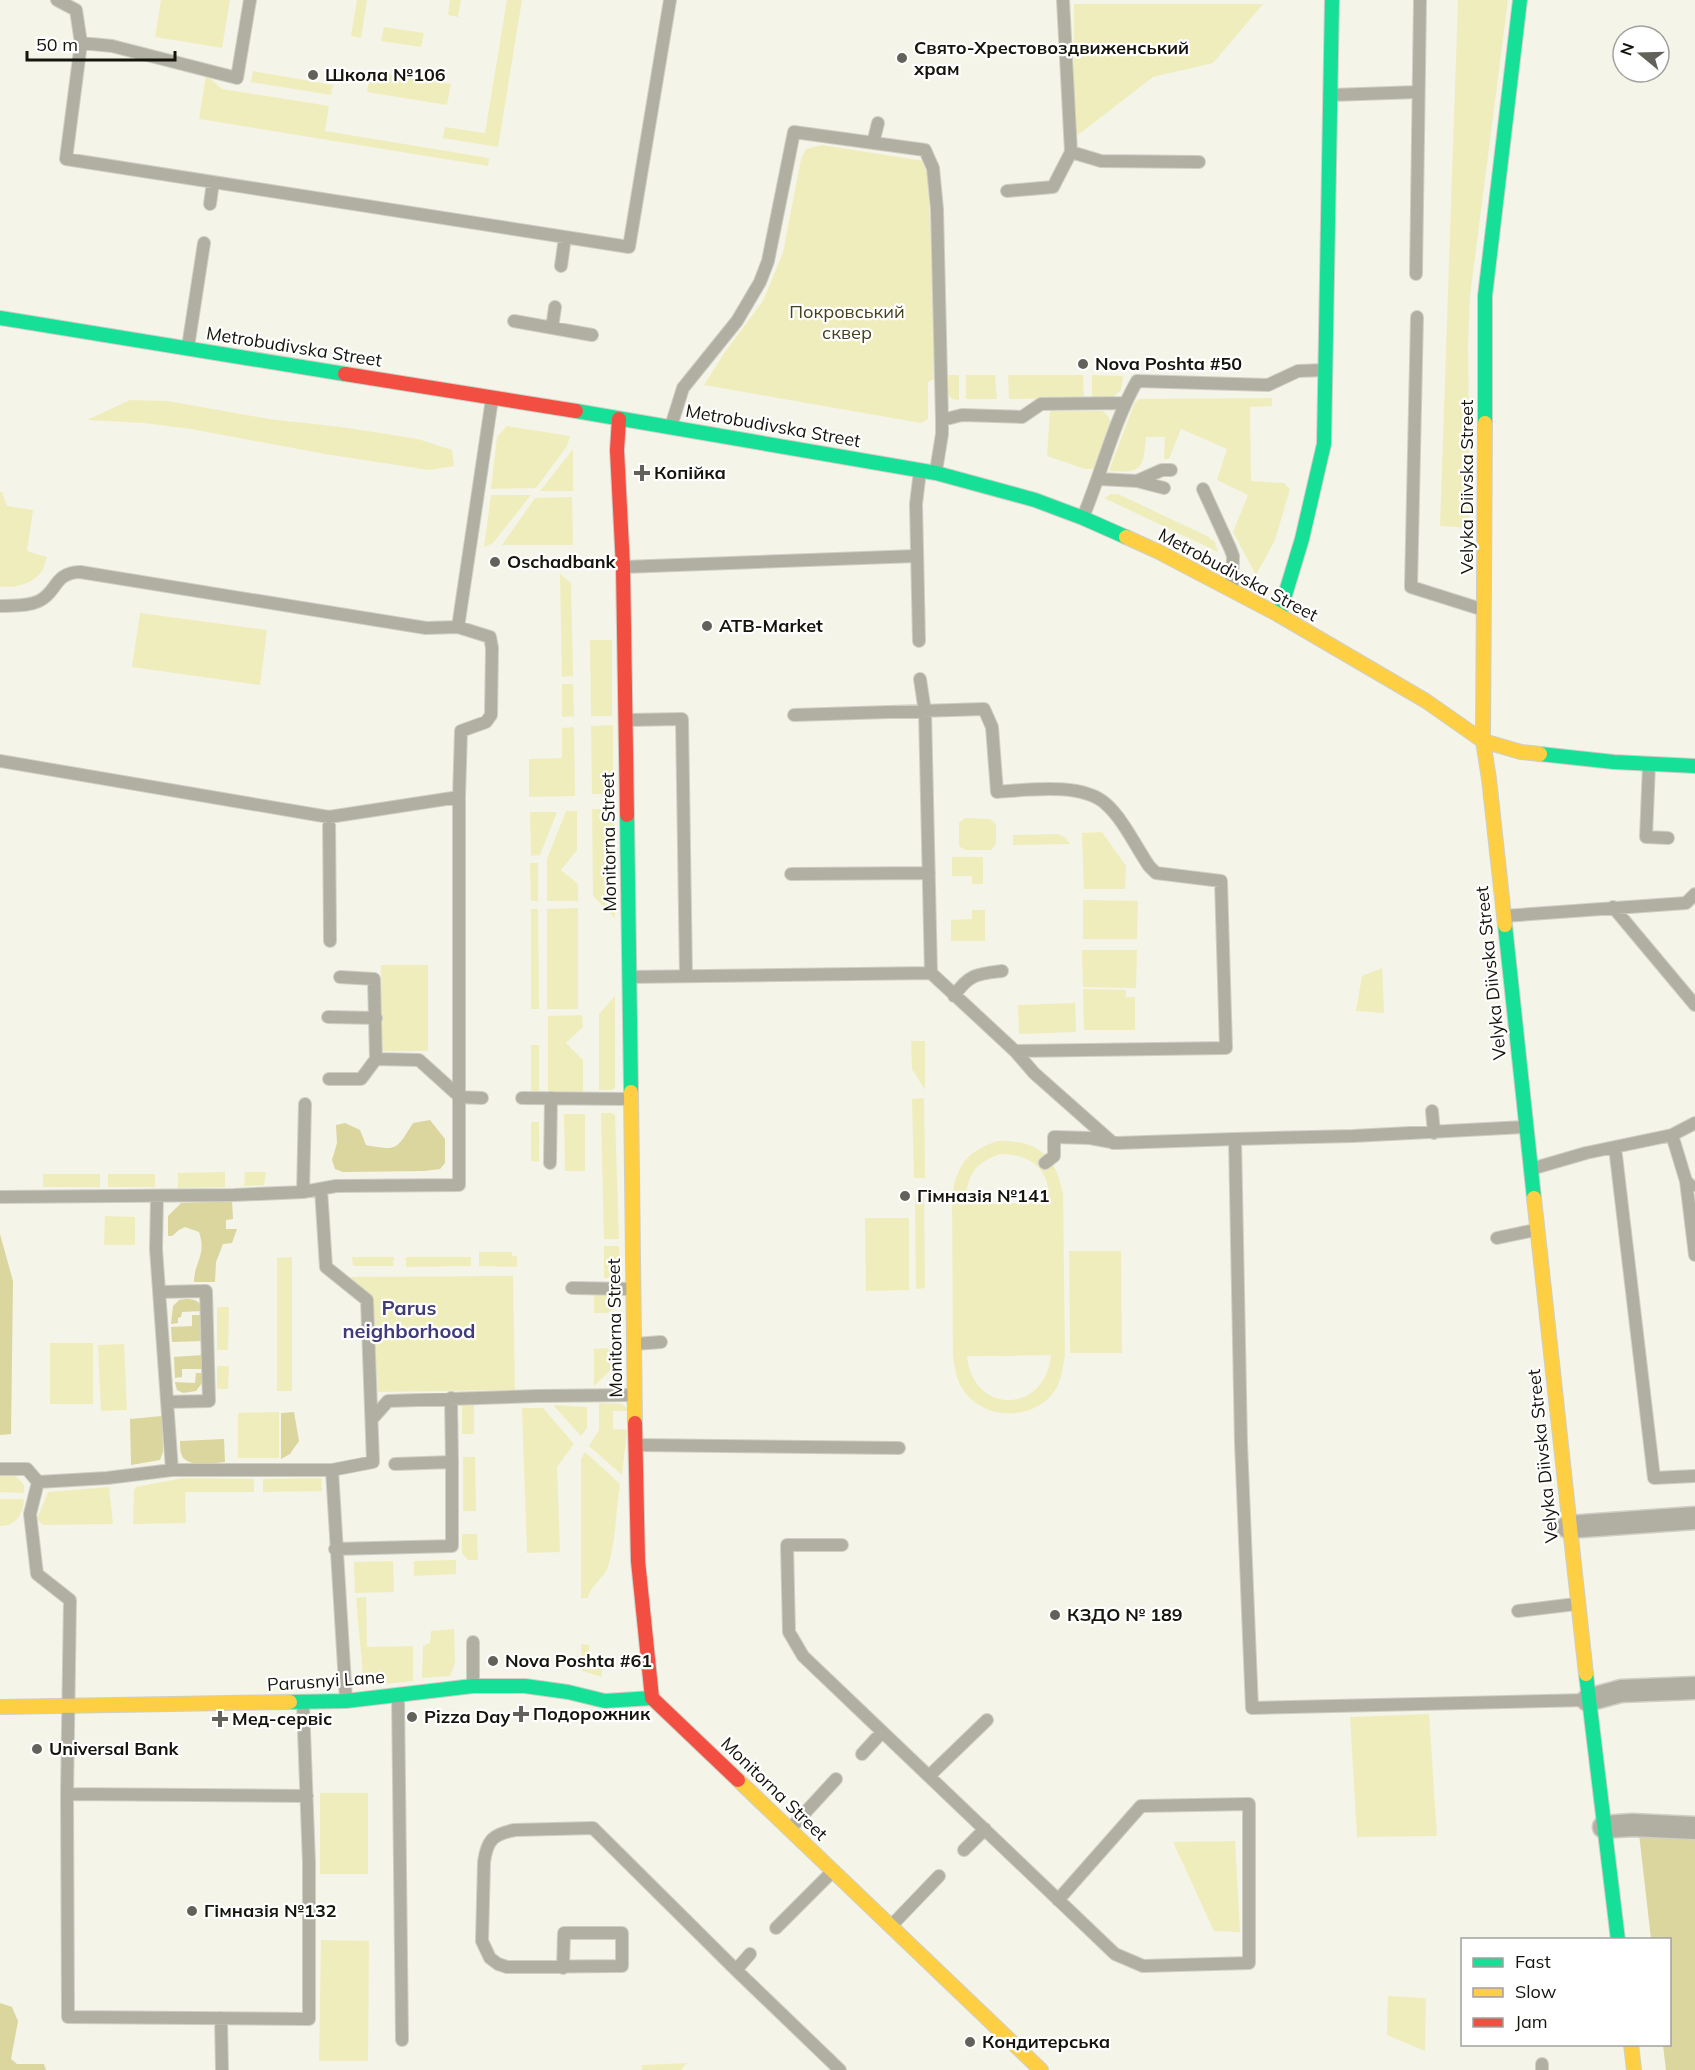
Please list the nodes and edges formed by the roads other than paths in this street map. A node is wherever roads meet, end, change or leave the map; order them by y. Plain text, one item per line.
1 (57, 0) edge
2 (250, 0) edge
3 (670, 0) edge
4 (1063, 0) edge
5 (1332, 0) edge
6 (1420, 0) edge
7 (1520, 0) edge
8 (81, 43) junction
9 (1418, 92) junction
10 (1331, 95) junction
11 (878, 123) dead end
12 (873, 142) junction
13 (1071, 152) junction
14 (1199, 162) dead end
15 (213, 182) junction
16 (1007, 191) dead end
17 (210, 204) dead end
18 (565, 237) junction
19 (204, 243) dead end
20 (561, 266) dead end
21 (1416, 274) dead end
22 (555, 307) dead end
23 (1417, 317) dead end
24 (0, 318) edge
25 (514, 321) dead end
26 (552, 328) junction
27 (592, 335) dead end
28 (188, 348) junction
29 (1326, 370) junction
30 (492, 398) junction
31 (1125, 403) junction
32 (619, 419) junction
33 (942, 420) junction
34 (671, 426) junction
35 (920, 470) junction
36 (1172, 470) dead end
37 (936, 473) junction
38 (1099, 479) junction
39 (1137, 481) junction
40 (1164, 488) dead end
41 (1203, 489) dead end
42 (1197, 503) dead end
43 (1211, 507) junction
44 (1083, 518) junction
45 (916, 556) junction
46 (623, 567) junction
47 (1232, 589) junction
48 (0, 606) edge
49 (1485, 611) junction
50 (1279, 615) junction
51 (458, 627) junction
52 (919, 641) dead end
53 (920, 679) dead end
54 (925, 712) junction
55 (794, 716) dead end
56 (626, 720) junction
57 (1483, 741) junction
58 (0, 761) edge
59 (1649, 764) junction
60 (1695, 766) edge
61 (459, 797) junction
62 (330, 817) junction
63 (1668, 838) dead end
64 (929, 873) junction
65 (791, 874) dead end
66 (1695, 894) edge
67 (1686, 903) junction
68 (1613, 907) junction
69 (1695, 914) edge
70 (1503, 916) junction
71 (330, 941) dead end
72 (1002, 971) dead end
73 (931, 973) junction
74 (629, 976) junction
75 (687, 976) junction
76 (340, 977) dead end
77 (954, 996) junction
78 (1695, 1005) edge
79 (328, 1017) dead end
80 (376, 1018) junction
81 (1015, 1051) junction
82 (376, 1059) junction
83 (329, 1079) dead end
84 (460, 1096) junction
85 (482, 1098) dead end
86 (522, 1098) dead end
87 (551, 1098) junction
88 (630, 1100) junction
89 (305, 1104) dead end
90 (1432, 1111) dead end
91 (1695, 1123) edge
92 (1525, 1127) junction
93 (1434, 1133) junction
94 (1672, 1135) junction
95 (1235, 1139) junction
96 (1113, 1143) junction
97 (1615, 1147) junction
98 (550, 1163) dead end
99 (1045, 1163) dead end
100 (1530, 1169) junction
101 (1691, 1186) edge
102 (321, 1189) junction
103 (303, 1192) junction
104 (157, 1196) junction
105 (0, 1197) edge
106 (1537, 1230) junction
107 (1497, 1238) dead end
108 (1695, 1255) edge
109 (572, 1288) dead end
110 (633, 1289) junction
111 (160, 1292) junction
112 (661, 1342) dead end
113 (634, 1345) junction
114 (634, 1395) junction
115 (451, 1398) junction
116 (168, 1402) junction
117 (372, 1419) junction
118 (635, 1445) junction
119 (899, 1448) dead end
120 (452, 1462) junction
121 (395, 1464) dead end
122 (0, 1469) edge
123 (172, 1470) junction
124 (332, 1470) junction
125 (1695, 1476) edge
126 (38, 1482) junction
127 (1695, 1518) edge
128 (1568, 1527) junction
129 (842, 1545) dead end
130 (335, 1549) junction
131 (1577, 1604) junction
132 (1518, 1611) dead end
133 (473, 1642) dead end
134 (472, 1686) junction
135 (1695, 1688) edge
136 (399, 1694) junction
137 (652, 1698) junction
138 (1588, 1700) junction
139 (346, 1701) junction
140 (303, 1703) junction
141 (69, 1706) junction
142 (0, 1707) edge
143 (987, 1720) dead end
144 (882, 1732) junction
145 (862, 1754) dead end
146 (929, 1776) junction
147 (836, 1779) dead end
148 (67, 1794) junction
149 (307, 1796) junction
150 (1604, 1827) junction
151 (1695, 1828) edge
152 (790, 1829) junction
153 (985, 1829) junction
154 (964, 1850) dead end
155 (833, 1871) junction
156 (939, 1876) dead end
157 (1058, 1900) junction
158 (891, 1926) junction
159 (776, 1928) dead end
160 (1618, 1938) edge
161 (750, 1954) dead end
162 (563, 1968) junction
163 (736, 1970) junction
164 (221, 2018) junction
165 (402, 2040) dead end
166 (1631, 2046) edge
167 (222, 2070) edge
168 (840, 2070) edge
169 (1041, 2070) edge
170 (1634, 2070) edge

1 - 8 lane
2 - 8 lane
3 - 18 lane
4 - 13 lane
5 - 10 street
6 - 9 lane
7 - 49 street, Velyka Diivska Street
8 - 15 lane
9 - 10 lane
9 - 21 lane
10 - 29 street
11 - 12 lane
12 - 33 lane
12 - 34 lane
13 - 14 lane
13 - 16 lane
15 - 17 lane
15 - 18 lane
18 - 20 lane
19 - 28 lane
22 - 26 lane
23 - 49 lane
24 - 28 street, Metrobudivska Street
25 - 26 lane
26 - 27 lane
28 - 30 street, Metrobudivska Street
29 - 31 lane
29 - 50 street
30 - 32 street, Metrobudivska Street
30 - 51 lane
31 - 33 lane
31 - 38 lane
32 - 34 street, Metrobudivska Street
32 - 46 street, Monitorna Street
33 - 37 lane
34 - 35 street, Metrobudivska Street
35 - 37 street, Metrobudivska Street
35 - 45 lane
36 - 39 lane
37 - 44 street, Metrobudivska Street
38 - 39 lane
38 - 44 lane
39 - 40 lane
41 - 43 lane
42 - 43 lane
43 - 47 lane
44 - 47 street, Metrobudivska Street
45 - 46 lane
45 - 52 lane
46 - 56 street, Monitorna Street
47 - 50 street, Metrobudivska Street
48 - 51 lane
49 - 57 street, Velyka Diivska Street
50 - 57 street, Metrobudivska Street
51 - 61 lane
53 - 54 lane
54 - 55 lane
54 - 64 lane
54 - 81 lane
56 - 74 street, Monitorna Street
56 - 75 lane
57 - 59 street, Metrobudivska Street
57 - 70 street, Velyka Diivska Street
58 - 62 lane
59 - 60 street, Metrobudivska Street
59 - 63 lane
61 - 62 lane
61 - 84 lane
62 - 71 lane
64 - 65 lane
64 - 73 lane
66 - 67 lane
67 - 68 lane
67 - 69 lane
68 - 70 lane
68 - 78 lane
70 - 92 street, Velyka Diivska Street
72 - 77 lane
73 - 75 lane
73 - 77 lane
74 - 75 lane
74 - 88 street, Monitorna Street
76 - 80 lane
77 - 81 lane
79 - 80 lane
80 - 82 lane
81 - 96 lane
82 - 83 lane
82 - 84 lane
84 - 85 lane
84 - 102 lane
86 - 87 lane
87 - 88 lane
87 - 98 lane
88 - 110 street, Monitorna Street
89 - 103 lane
90 - 93 lane
91 - 94 lane
92 - 93 lane
92 - 100 street, Velyka Diivska Street
93 - 95 lane
94 - 97 lane
94 - 101 lane
95 - 96 lane
95 - 138 lane
96 - 99 lane
97 - 100 lane
97 - 125 lane
100 - 106 street, Velyka Diivska Street
101 - 108 lane
102 - 103 lane
102 - 117 lane
103 - 104 lane
104 - 105 lane
104 - 111 lane
106 - 107 lane
106 - 128 street, Velyka Diivska Street
109 - 110 lane
110 - 113 street, Monitorna Street
111 - 116 lane
111 - 116 lane
112 - 113 lane
113 - 114 street, Monitorna Street
114 - 115 lane
114 - 118 street, Monitorna Street
115 - 117 lane
115 - 120 lane
116 - 123 lane
117 - 124 lane
118 - 119 lane
118 - 137 street, Monitorna Street
120 - 121 lane
120 - 130 lane
122 - 126 lane
123 - 124 lane
123 - 126 lane
124 - 130 lane
126 - 141 lane
127 - 128 street
128 - 131 street, Velyka Diivska Street
129 - 144 lane
130 - 139 lane
131 - 132 lane
131 - 138 street, Velyka Diivska Street
133 - 134 lane
134 - 136 street, Parusnyi Lane
134 - 137 street, Parusnyi Lane
135 - 138 street
136 - 139 street, Parusnyi Lane
136 - 165 lane
137 - 152 street, Monitorna Street
138 - 150 street, Velyka Diivska Street
139 - 140 street, Parusnyi Lane
140 - 141 street, Parusnyi Lane
140 - 149 lane
141 - 142 street, Parusnyi Lane
141 - 148 lane
143 - 146 lane
144 - 145 lane
144 - 146 lane
146 - 153 lane
147 - 152 lane
148 - 149 lane
148 - 164 lane
149 - 164 lane
150 - 151 street
150 - 160 street, Velyka Diivska Street
152 - 155 street, Monitorna Street
153 - 154 lane
153 - 157 lane
155 - 158 street, Monitorna Street
155 - 159 lane
156 - 158 lane
157 - 157 lane
158 - 169 street, Monitorna Street
161 - 163 lane
162 - 162 lane
162 - 163 lane
163 - 168 lane
164 - 167 lane
166 - 170 street

